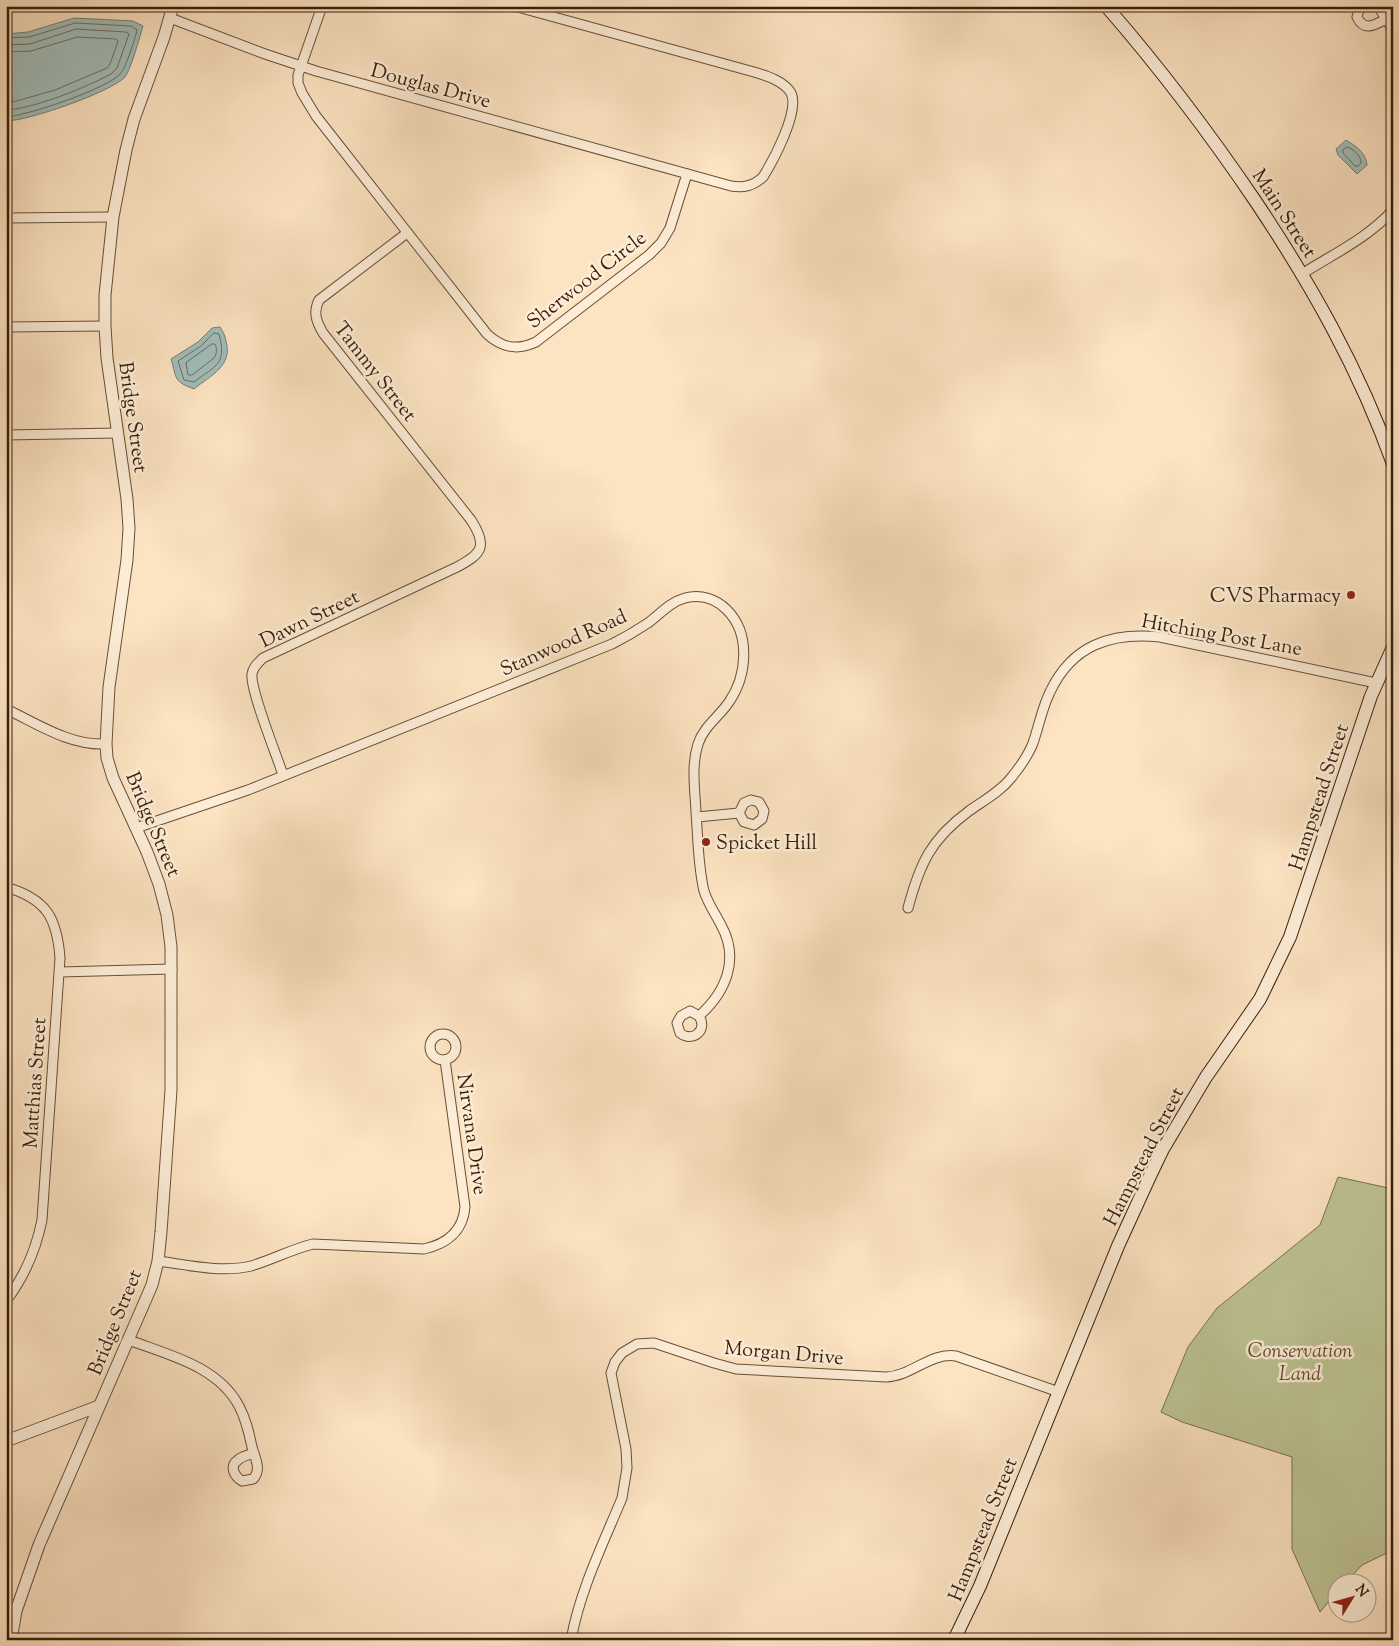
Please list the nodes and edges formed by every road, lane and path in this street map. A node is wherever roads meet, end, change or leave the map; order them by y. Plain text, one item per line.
1 (174, 6) edge
2 (322, 6) edge
3 (514, 6) edge
4 (1106, 6) edge
5 (1360, 6) edge
6 (1378, 6) edge
7 (170, 18) junction
8 (1386, 19) junction
9 (1393, 30) edge
10 (300, 66) junction
11 (687, 174) junction
12 (1393, 210) edge
13 (113, 217) junction
14 (6, 218) edge
15 (407, 233) junction
16 (1302, 274) junction
17 (105, 326) junction
18 (6, 327) edge
19 (117, 434) junction
20 (6, 435) edge
21 (1393, 464) edge
22 (480, 550) joint
23 (1393, 647) edge
24 (1376, 683) junction
25 (6, 709) edge
26 (106, 744) junction
27 (283, 775) junction
28 (739, 813) dead end
29 (697, 817) junction
30 (136, 828) junction
31 (6, 887) edge
32 (908, 908) dead end
33 (172, 970) junction
34 (60, 972) junction
35 (699, 1016) dead end
36 (445, 1060) dead end
37 (158, 1261) junction
38 (6, 1301) edge
39 (129, 1340) junction
40 (1059, 1392) junction
41 (99, 1406) junction
42 (6, 1441) edge
43 (254, 1453) dead end
44 (11, 1640) edge
45 (571, 1640) edge
46 (954, 1640) edge

1 - 7 street, Bridge Street
2 - 10 street, Sherwood Circle
3 - 11 street
4 - 16 main road, Main Street
5 - 8 street
6 - 8 street
7 - 10 street, Douglas Drive
7 - 13 street, Bridge Street
8 - 9 street
10 - 11 street, Douglas Drive
10 - 15 street, Sherwood Circle
11 - 15 street, Sherwood Circle
12 - 16 street
13 - 14 street
13 - 17 street, Bridge Street
15 - 22 street, Tammy Street
16 - 21 main road, Main Street
17 - 18 street
17 - 19 street, Bridge Street
19 - 20 street
19 - 26 street, Bridge Street
22 - 27 street, Dawn Street
23 - 24 main road, Hampstead Street
24 - 32 street, Hitching Post Lane
24 - 40 main road, Hampstead Street
25 - 26 street
26 - 30 street, Bridge Street
27 - 29 street, Stanwood Road
27 - 30 street, Stanwood Road
28 - 29 street
29 - 35 street, Stanwood Road
30 - 33 street, Bridge Street
31 - 34 street, Matthias Street
33 - 34 street
33 - 37 street, Bridge Street
34 - 38 street, Matthias Street
36 - 37 street, Nirvana Drive
37 - 39 street, Bridge Street
39 - 41 street, Bridge Street
39 - 43 street
40 - 45 street, Morgan Drive
40 - 46 main road, Hampstead Street
41 - 42 street
41 - 44 street, Bridge Street

